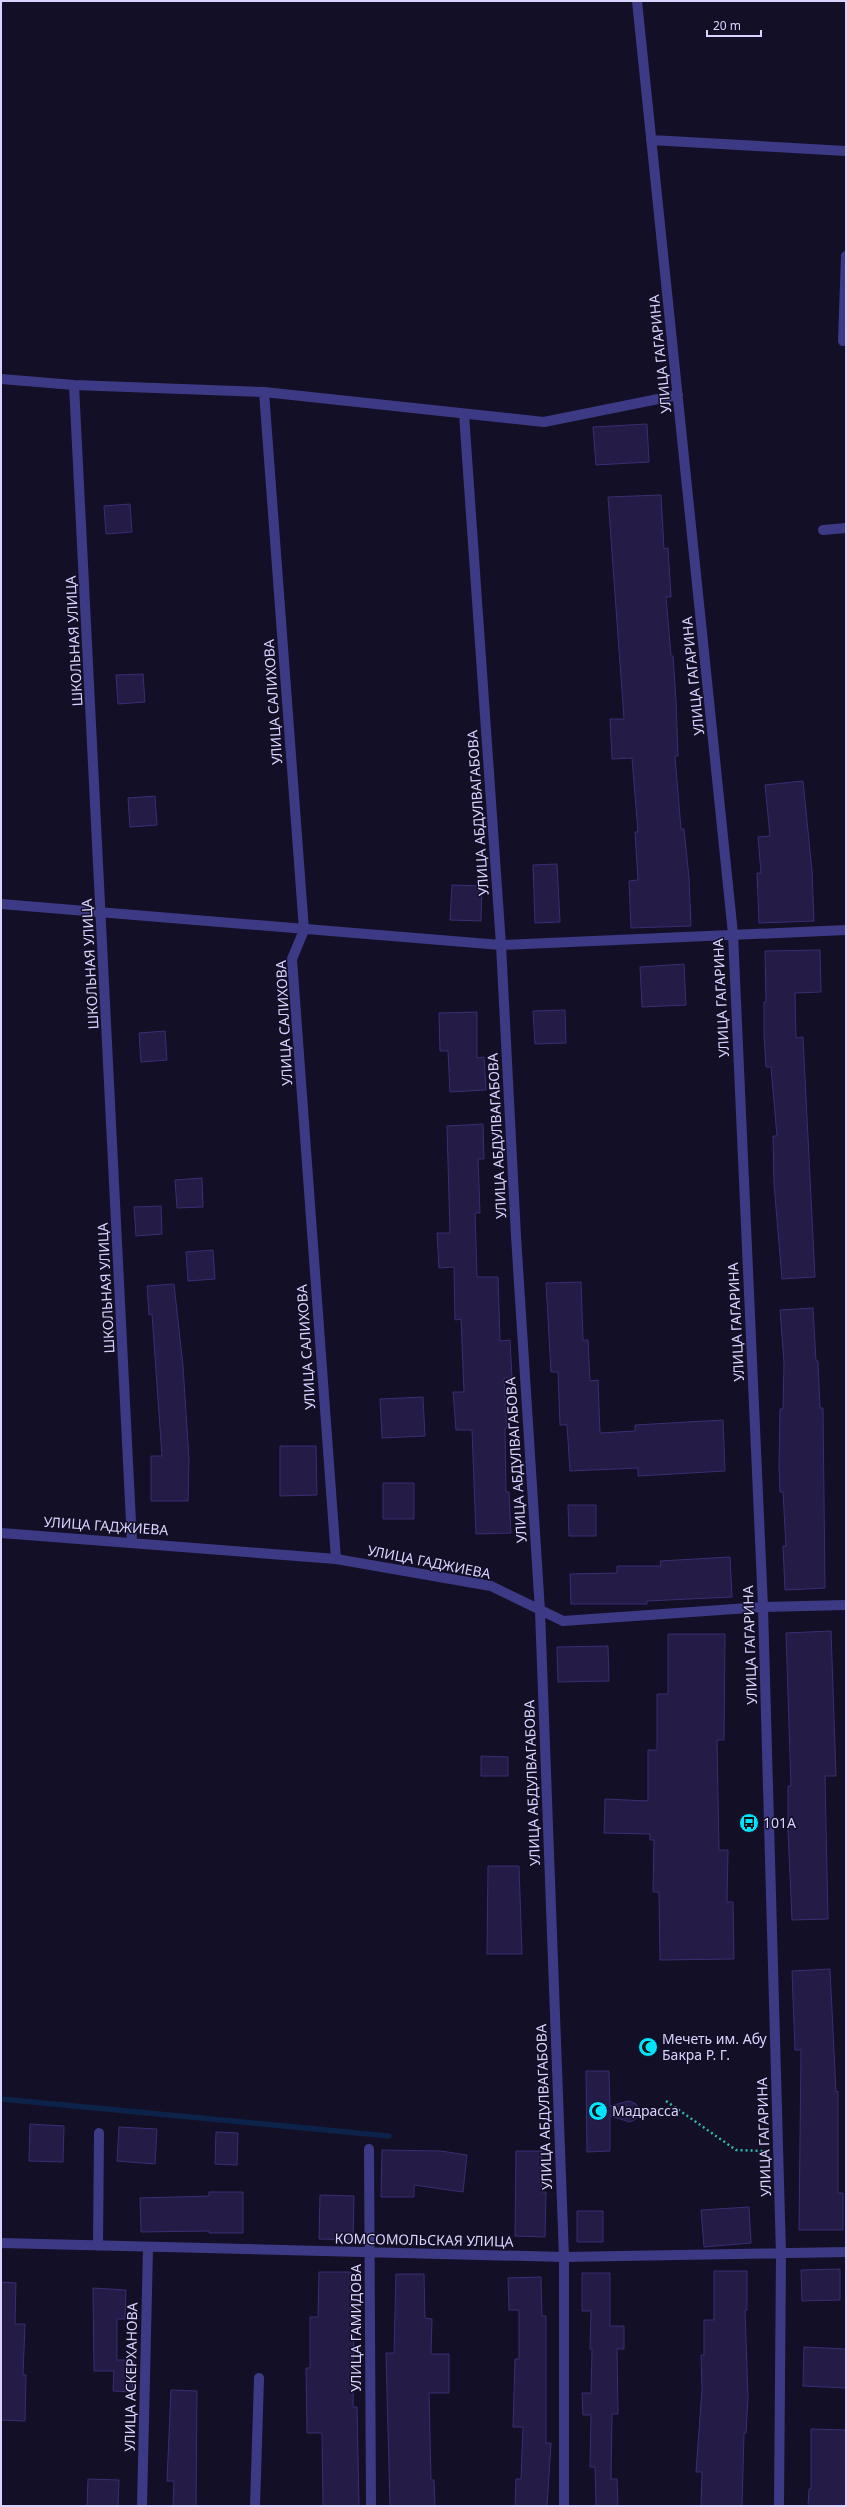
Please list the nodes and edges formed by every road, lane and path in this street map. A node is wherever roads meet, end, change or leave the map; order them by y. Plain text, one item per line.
1 (637, 1) edge
2 (651, 140) junction
3 (846, 151) edge
4 (846, 256) edge
5 (843, 340) dead end
6 (1, 379) edge
7 (74, 385) junction
8 (264, 392) junction
9 (678, 395) junction
10 (464, 414) junction
11 (846, 528) edge
12 (823, 530) dead end
13 (1, 904) edge
14 (102, 914) junction
15 (304, 930) junction
16 (846, 930) edge
17 (732, 934) junction
18 (501, 944) junction
19 (1, 1533) edge
20 (132, 1542) junction
21 (336, 1559) junction
22 (846, 1605) edge
23 (763, 1608) junction
24 (540, 1610) junction
25 (666, 2101) dead end
26 (99, 2133) dead end
27 (369, 2149) dead end
28 (778, 2151) junction
29 (1, 2243) edge
30 (98, 2246) junction
31 (148, 2248) junction
32 (370, 2252) junction
33 (846, 2252) edge
34 (782, 2254) junction
35 (564, 2257) junction
36 (259, 2378) dead end
37 (142, 2506) edge
38 (255, 2506) edge
39 (371, 2506) edge
40 (564, 2506) edge
41 (779, 2506) edge

1 - 2 street, УЛИЦА ГАГАРИНА
2 - 3 street
2 - 9 street, УЛИЦА ГАГАРИНА
4 - 5 street
6 - 7 street
7 - 8 street
7 - 14 street, ШКОЛЬНАЯ УЛИЦА
8 - 10 street
8 - 15 street, УЛИЦА САЛИХОВА
9 - 10 street
9 - 17 street, УЛИЦА ГАГАРИНА
10 - 18 street, УЛИЦА АБДУЛВАГАБОВА
11 - 12 street
13 - 14 street
14 - 15 street
14 - 20 street, ШКОЛЬНАЯ УЛИЦА
15 - 18 street
15 - 21 street, УЛИЦА САЛИХОВА
16 - 17 street
17 - 18 street
17 - 23 street, УЛИЦА ГАГАРИНА
18 - 24 street, УЛИЦА АБДУЛВАГАБОВА
19 - 20 street, УЛИЦА ГАДЖИЕВА
20 - 21 street, УЛИЦА ГАДЖИЕВА
21 - 24 street, УЛИЦА ГАДЖИЕВА
22 - 23 street, УЛИЦА ГАДЖИЕВА
23 - 24 street, УЛИЦА ГАДЖИЕВА
23 - 28 street, УЛИЦА ГАГАРИНА
24 - 35 street, УЛИЦА АБДУЛВАГАБОВА
25 - 28 path
26 - 30 street
27 - 32 street, УЛИЦА ГАМИДОВА
28 - 34 street, УЛИЦА ГАГАРИНА
29 - 30 street, КОМСОМОЛЬСКАЯ УЛИЦА
30 - 31 street, КОМСОМОЛЬСКАЯ УЛИЦА
31 - 32 street, КОМСОМОЛЬСКАЯ УЛИЦА
31 - 37 street, УЛИЦА АСКЕРХАНОВА
32 - 35 street, КОМСОМОЛЬСКАЯ УЛИЦА
32 - 39 street, УЛИЦА ГАМИДОВА
33 - 34 street, КОМСОМОЛЬСКАЯ УЛИЦА
34 - 35 street, КОМСОМОЛЬСКАЯ УЛИЦА
34 - 41 street, УЛИЦА ГАГАРИНА
35 - 40 street, УЛИЦА АБДУЛВАГАБОВА
36 - 38 street

